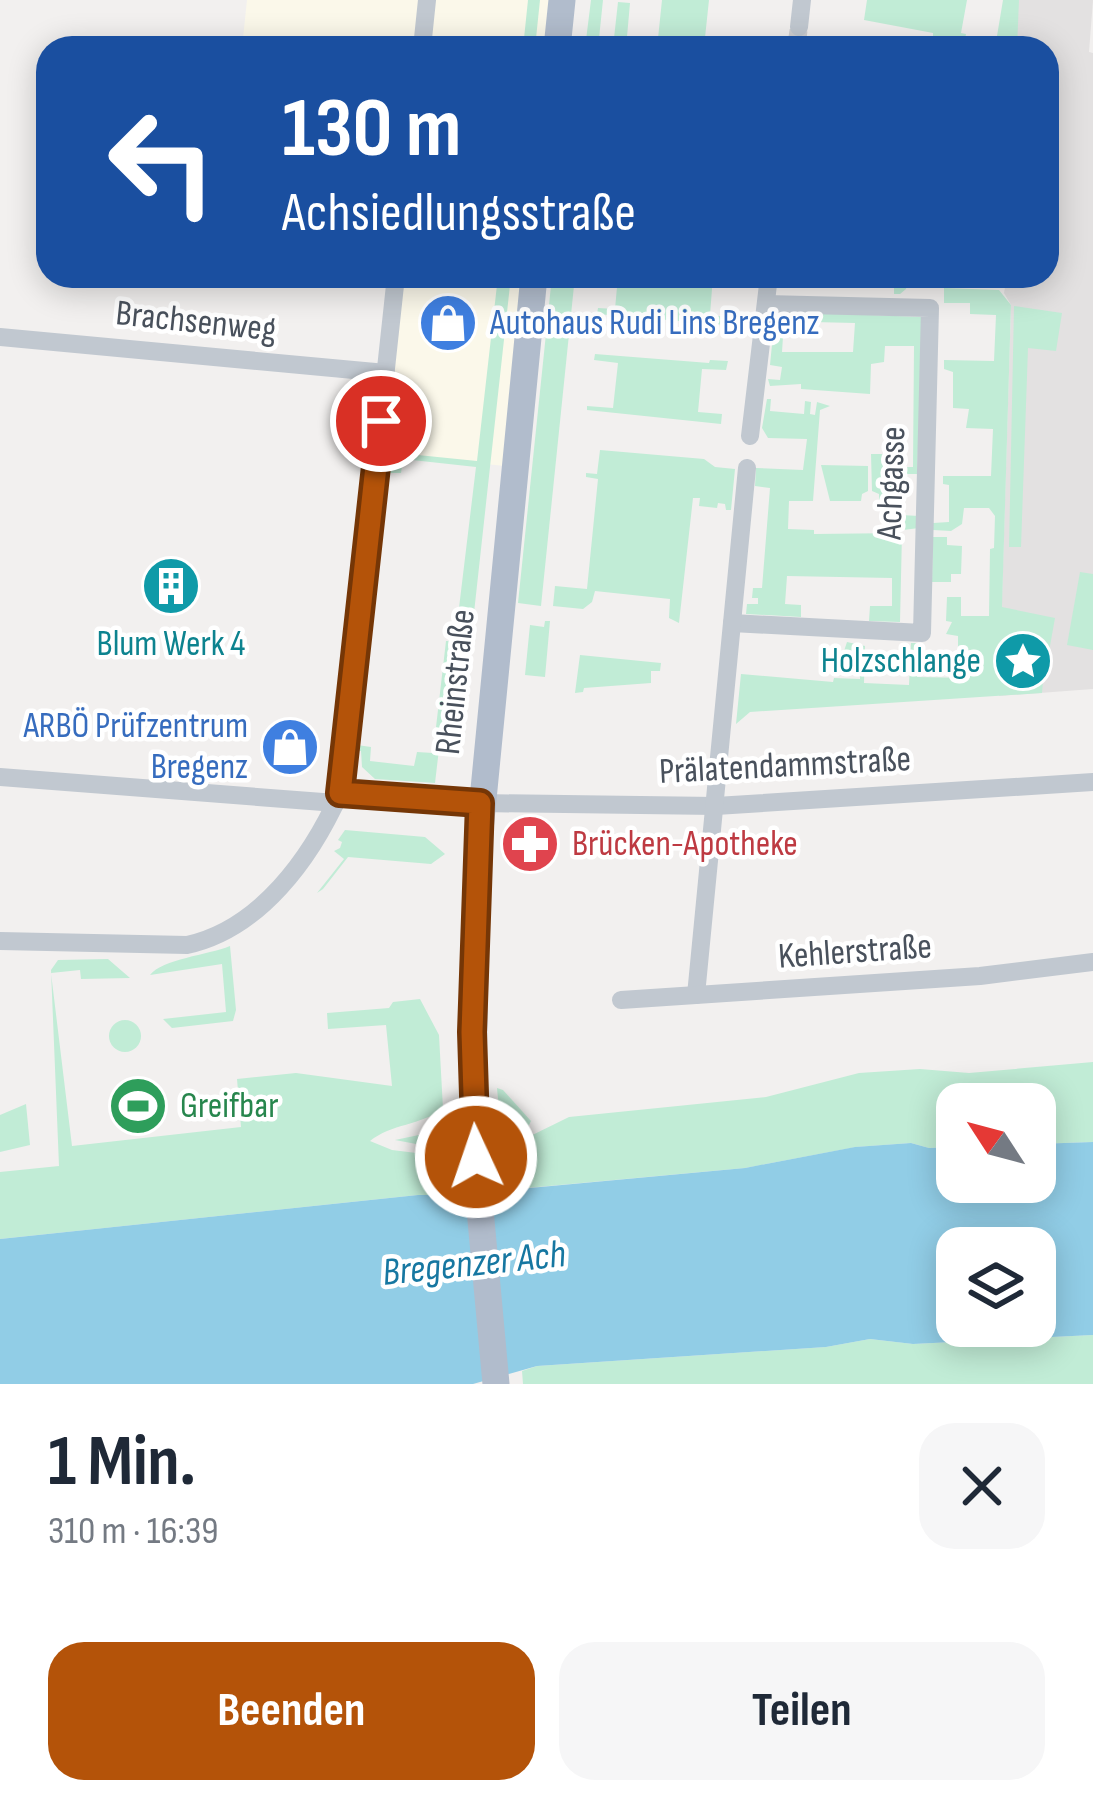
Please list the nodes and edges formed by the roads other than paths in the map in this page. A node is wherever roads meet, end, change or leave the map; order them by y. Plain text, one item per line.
1 (428, 0) edge
2 (562, 0) edge
3 (802, 0) edge
4 (799, 27) tunnel mouth
5 (424, 36) edge
6 (558, 36) edge
7 (395, 288) edge
8 (533, 288) edge
9 (768, 288) edge
10 (766, 304) junction
11 (0, 338) edge
12 (386, 374) junction
13 (750, 436) dead end
14 (747, 468) dead end
15 (732, 623) junction
16 (0, 777) edge
17 (1093, 782) edge
18 (338, 798) junction
19 (480, 803) junction
20 (716, 806) junction
21 (0, 940) edge
22 (1093, 962) edge
23 (696, 995) junction
24 (621, 1000) dead end
25 (496, 1384) edge

1 - 5 street
2 - 6 main road
3 - 4 street
7 - 12 street
8 - 19 main road, Rheinstraße
9 - 10 street
10 - 13 street
10 - 15 street, Achgasse
11 - 12 street, Brachsenweg
12 - 18 street
14 - 15 street
15 - 20 street
16 - 18 street
17 - 20 street, Prälatendammstraße
18 - 19 street, Prälatendammstraße
18 - 21 street
19 - 20 street, Prälatendammstraße
19 - 25 main road, Rheinstraße
20 - 23 street
22 - 23 street, Kehlerstraße
23 - 24 street, Kehlerstraße

